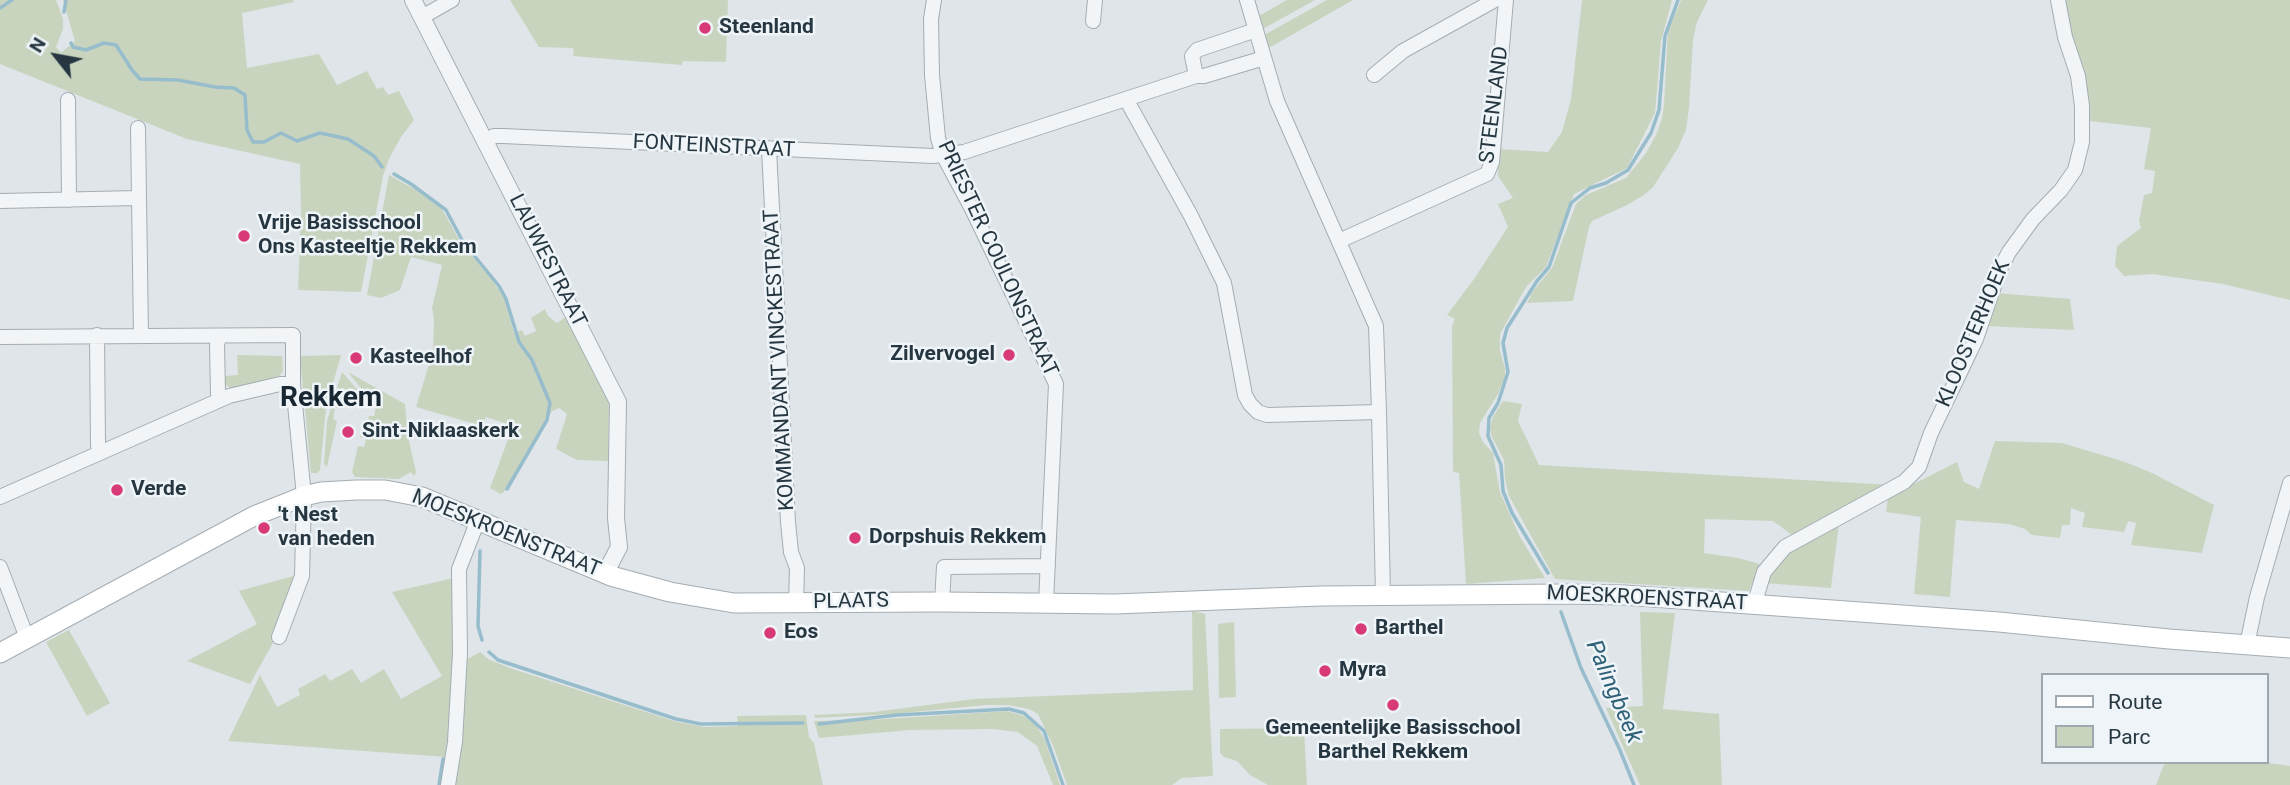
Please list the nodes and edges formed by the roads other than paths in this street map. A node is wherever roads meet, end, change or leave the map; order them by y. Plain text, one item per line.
1 (413, 0) edge
2 (452, 0) edge
3 (934, 0) edge
4 (1095, 0) edge
5 (1247, 0) edge
6 (1497, 0) edge
7 (1506, 0) edge
8 (2058, 0) edge
9 (422, 17) junction
10 (1093, 21) dead end
11 (1256, 30) junction
12 (1264, 58) junction
13 (1374, 75) dead end
14 (1196, 76) junction
15 (1126, 99) junction
16 (68, 100) dead end
17 (138, 128) dead end
18 (485, 141) junction
19 (769, 149) junction
20 (943, 155) junction
21 (138, 198) junction
22 (69, 200) junction
23 (0, 201) edge
24 (1339, 242) junction
25 (97, 335) junction
26 (141, 335) junction
27 (0, 337) edge
28 (219, 337) junction
29 (293, 384) junction
30 (220, 399) junction
31 (1379, 412) junction
32 (102, 452) junction
33 (2290, 483) edge
34 (303, 492) junction
35 (0, 497) edge
36 (478, 520) junction
37 (1048, 566) junction
38 (0, 567) edge
39 (797, 568) joint
40 (609, 572) junction
41 (1383, 595) junction
42 (942, 601) junction
43 (1046, 603) junction
44 (796, 604) junction
45 (1754, 605) junction
46 (279, 637) dead end
47 (27, 638) junction
48 (2247, 645) junction
49 (2290, 648) edge
50 (0, 653) edge
51 (447, 785) edge

1 - 9 street, LAUWESTRAAT
2 - 9 street
3 - 20 street, PRIESTER COULONSTRAAT
4 - 10 street
5 - 11 street
6 - 7 street, STEENLAND
6 - 13 street, STEENLAND
7 - 24 street, STEENLAND
8 - 45 street, KLOOSTERHOEK
9 - 18 street, LAUWESTRAAT
11 - 12 street
11 - 14 street
12 - 14 street
12 - 24 street
14 - 15 street, FONTEINSTRAAT
15 - 20 street, FONTEINSTRAAT
15 - 31 street
16 - 22 street
17 - 21 street
18 - 19 street, FONTEINSTRAAT
18 - 40 street, LAUWESTRAAT
19 - 20 street, FONTEINSTRAAT
19 - 39 street, KOMMANDANT VINCKESTRAAT
20 - 37 street, PRIESTER COULONSTRAAT
21 - 22 street
21 - 26 street
22 - 23 street
24 - 31 street
25 - 26 street
25 - 27 street
25 - 32 street
26 - 28 street
28 - 29 street
28 - 30 street
29 - 30 street
29 - 34 street
30 - 32 street
31 - 41 street
32 - 35 street
33 - 48 street
34 - 36 main road, MOESKROENSTRAAT
34 - 46 street
34 - 47 main road, MOESKROENSTRAAT
36 - 40 main road, MOESKROENSTRAAT
36 - 51 street
37 - 42 street
37 - 43 street, PRIESTER COULONSTRAAT
38 - 47 street
39 - 44 street, PLAATS
40 - 44 main road, MOESKROENSTRAAT
41 - 43 main road, MOESKROENSTRAAT
41 - 45 main road, MOESKROENSTRAAT
42 - 43 main road, PLAATS
42 - 44 main road, PLAATS
45 - 48 main road, MOESKROENSTRAAT
47 - 50 main road, MOESKROENSTRAAT
48 - 49 main road, MOESKROENSTRAAT

